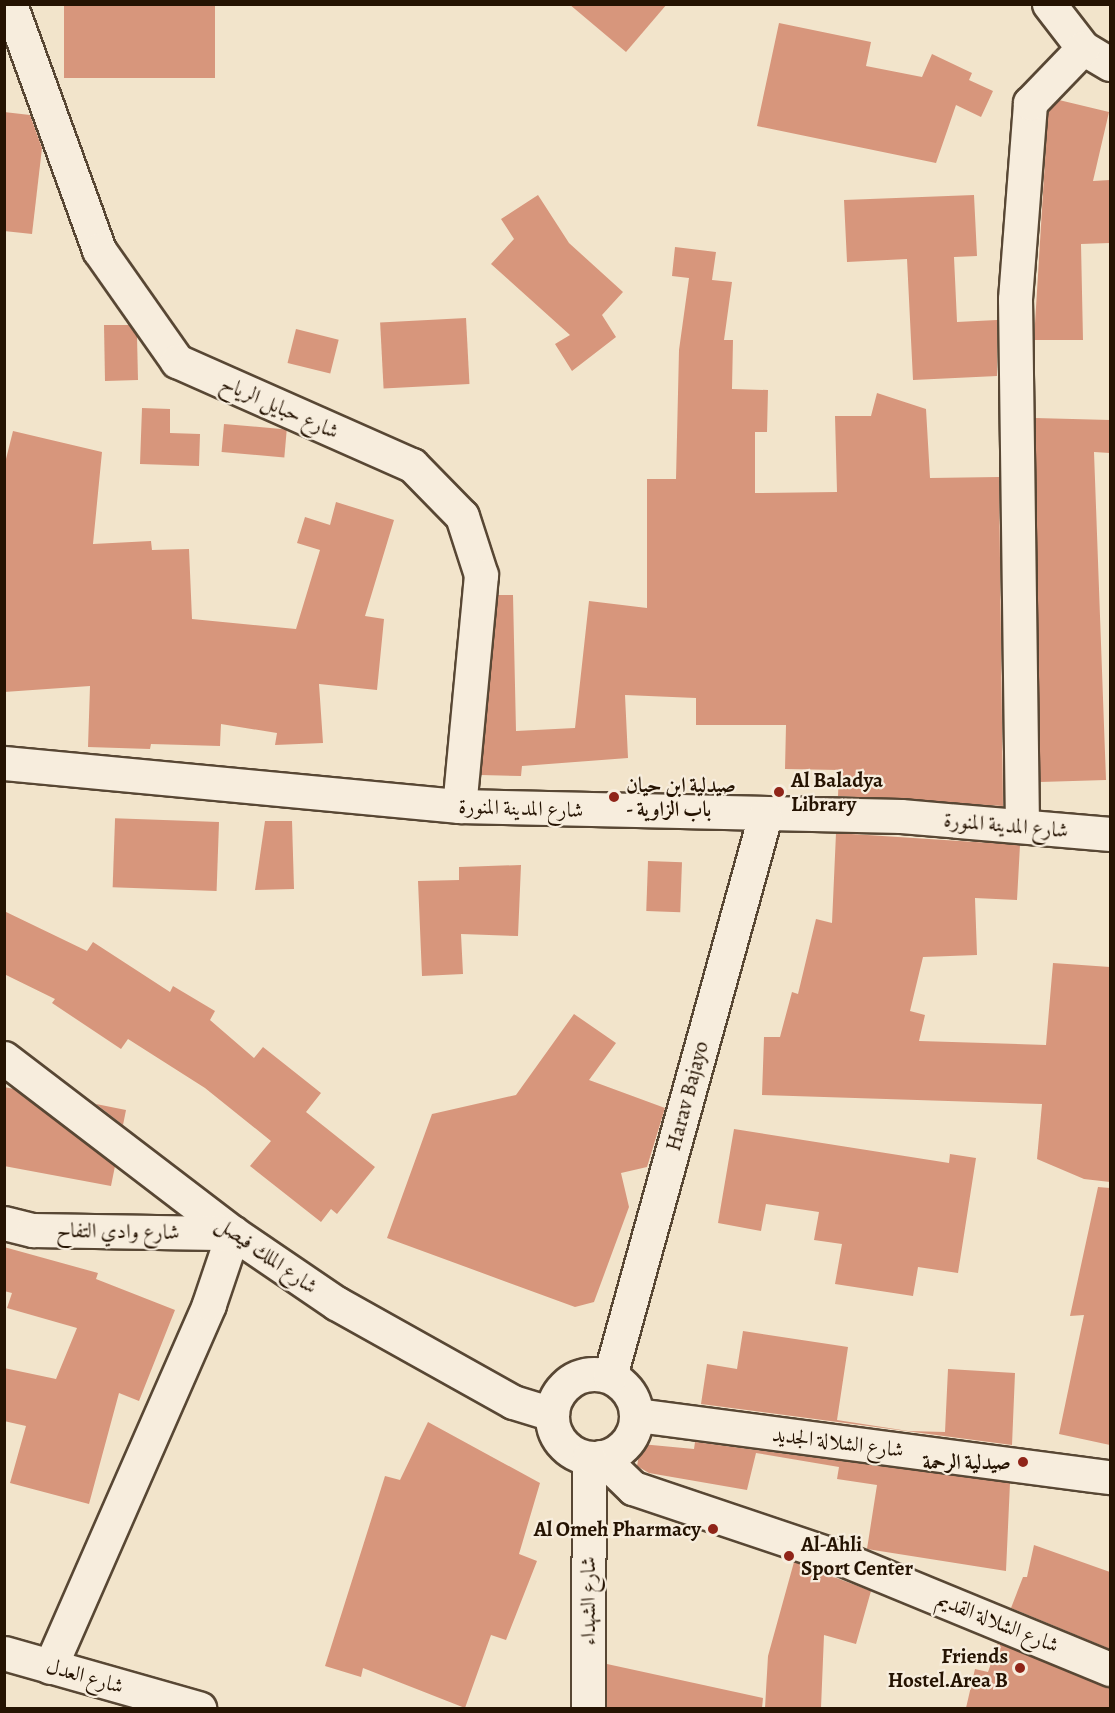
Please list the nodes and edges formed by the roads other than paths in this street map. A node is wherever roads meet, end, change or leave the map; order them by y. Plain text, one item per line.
1 (10, 4) edge
2 (1049, 4) edge
3 (1083, 48) junction
4 (1110, 64) edge
5 (4, 763) edge
6 (459, 806) junction
7 (765, 816) junction
8 (1022, 826) junction
9 (1110, 834) edge
10 (4, 1058) edge
11 (4, 1223) edge
12 (232, 1233) junction
13 (610, 1376) junction
14 (552, 1414) junction
15 (637, 1414) junction
16 (595, 1458) junction
17 (1110, 1477) edge
18 (4, 1653) edge
19 (50, 1667) junction
20 (1110, 1670) edge
21 (200, 1708) edge
22 (588, 1708) edge

1 - 6 street, شارع حبايل الرياح
2 - 3 street
3 - 4 street
3 - 8 street
5 - 6 street, شارع المدينة المنورة
6 - 7 street, شارع المدينة المنورة
7 - 8 street, شارع المدينة المنورة
7 - 13 street, Harav Bajayo
8 - 9 street, شارع المدينة المنورة
10 - 12 street, شارع الملك فيصل
11 - 12 street, شارع وادي التفاح
12 - 14 street, شارع الملك فيصل
12 - 19 street
13 - 14 street
13 - 15 street
14 - 16 street
15 - 16 street
15 - 17 street, شارع الشلالة الجديد
16 - 20 street, شارع الشلالة القديم
16 - 22 street, شارع الشهداء
18 - 19 street, شارع العدل
19 - 21 street, شارع العدل

